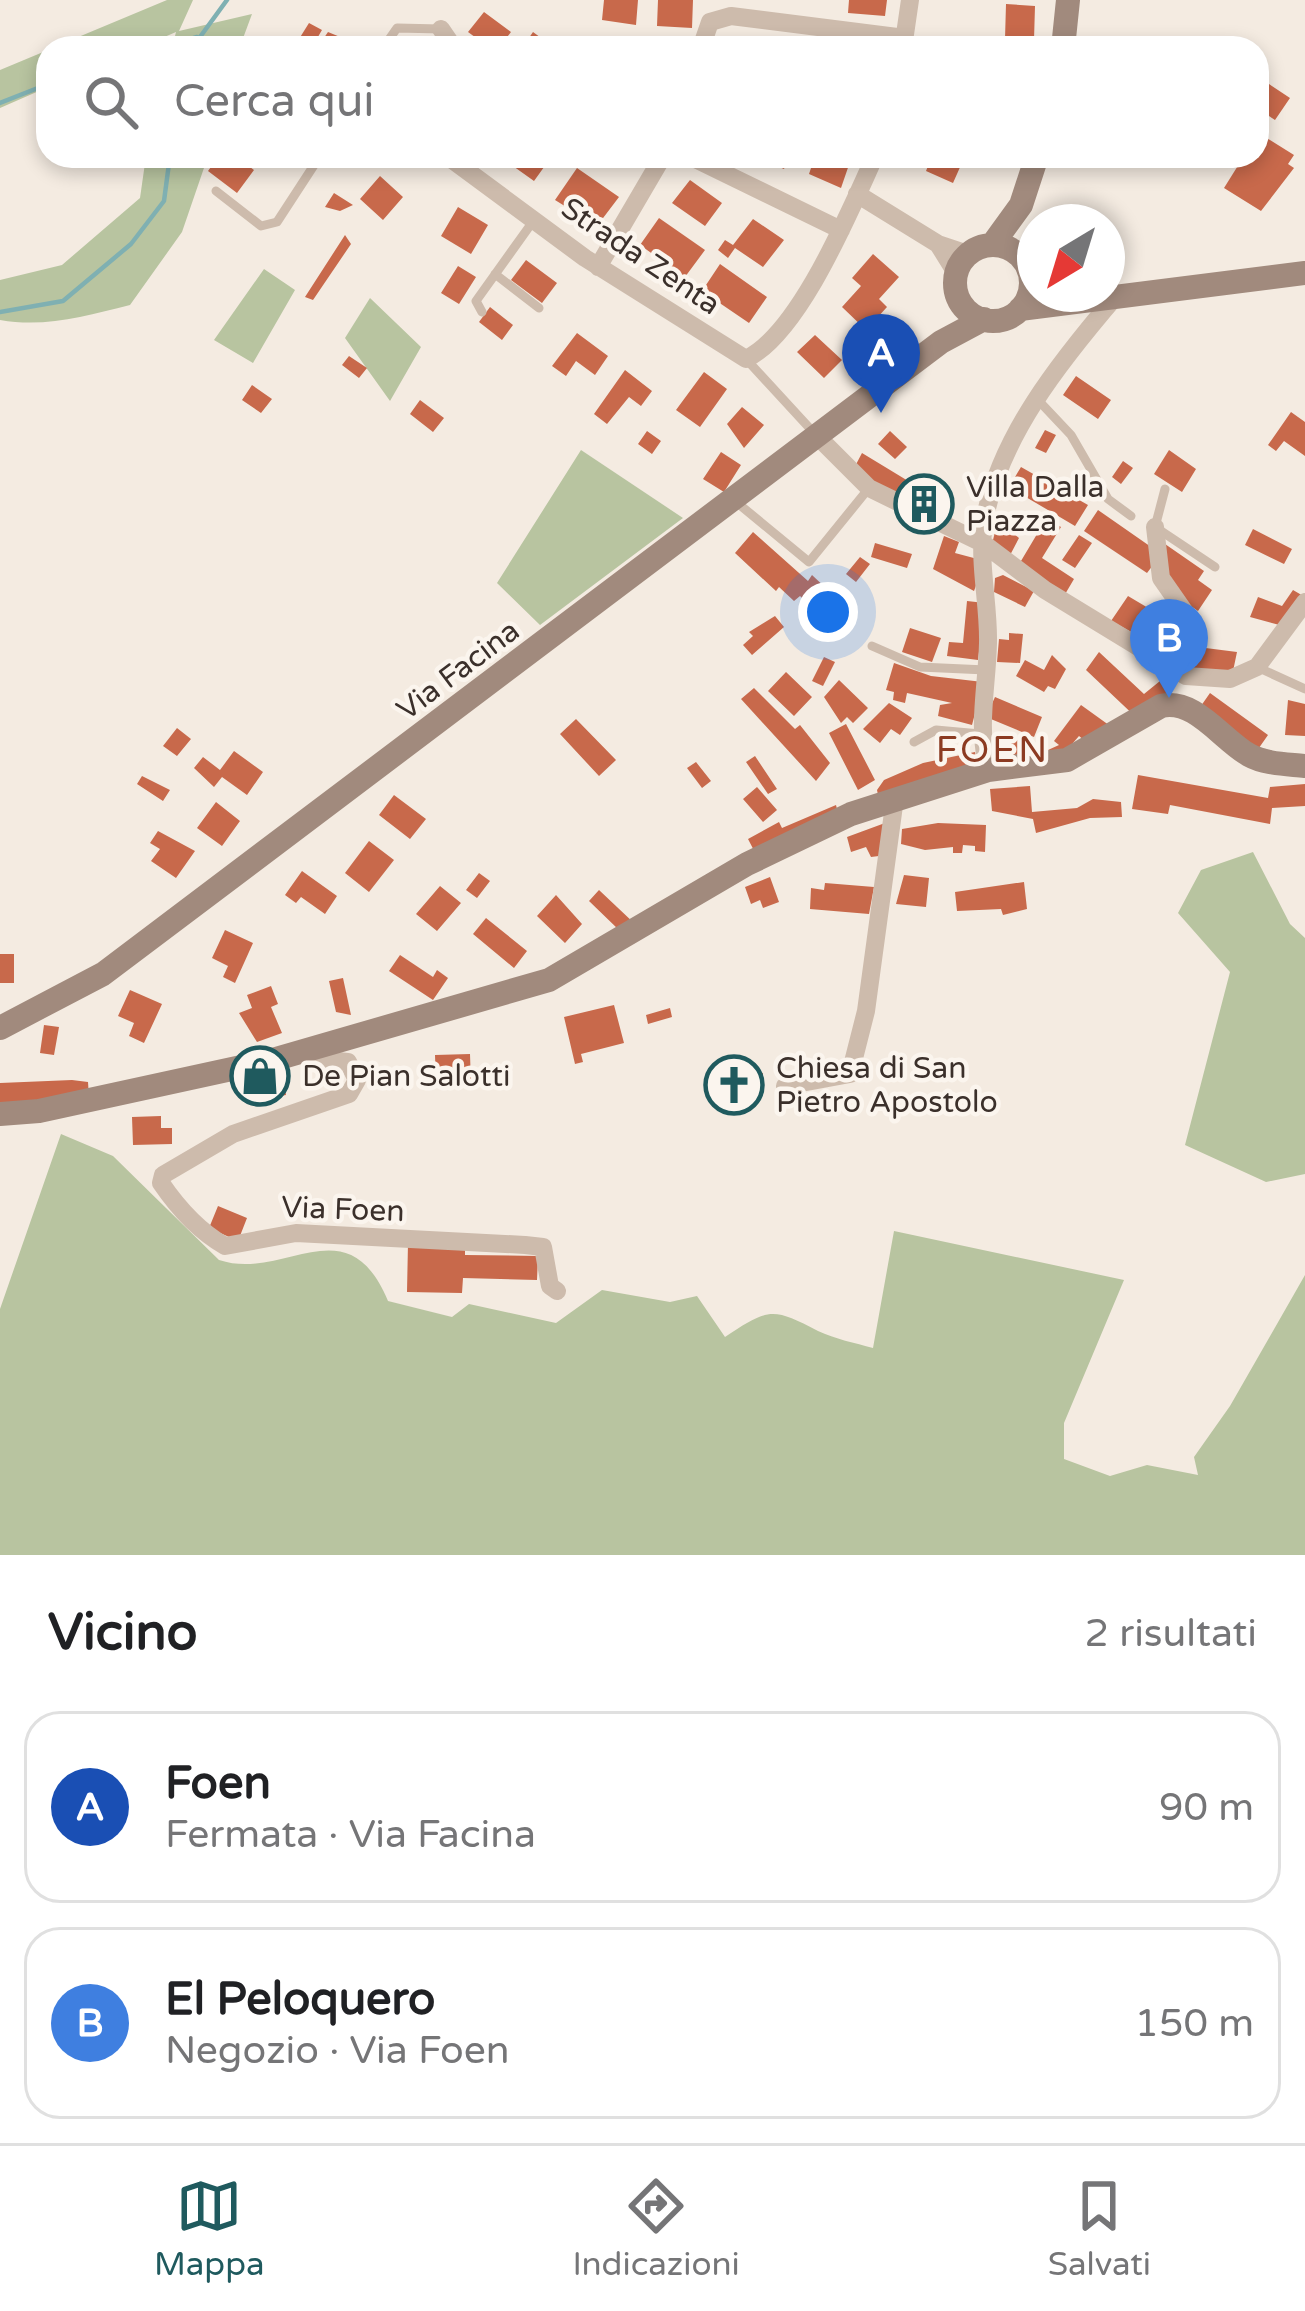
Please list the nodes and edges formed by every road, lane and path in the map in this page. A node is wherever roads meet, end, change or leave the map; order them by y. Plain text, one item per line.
1 (910, 0) edge
2 (1068, 0) edge
3 (441, 29) joint
4 (391, 36) edge
5 (446, 36) edge
6 (705, 36) edge
7 (859, 36) edge
8 (905, 36) edge
9 (1064, 36) edge
10 (312, 168) edge
11 (463, 168) edge
12 (656, 168) edge
13 (714, 168) edge
14 (869, 168) edge
15 (1033, 168) edge
16 (216, 191) dead end
17 (857, 194) junction
18 (1021, 204) edge
19 (1017, 209) edge
20 (534, 220) junction
21 (841, 230) junction
22 (972, 257) junction
23 (598, 267) junction
24 (1017, 269) edge
25 (1305, 273) edge
26 (495, 274) junction
27 (1125, 295) edge
28 (539, 308) dead end
29 (1017, 311) edge
30 (482, 312) dead end
31 (973, 312) junction
32 (1070, 312) edge
33 (1096, 312) edge
34 (1079, 339) junction
35 (746, 359) junction
36 (1038, 400) junction
37 (818, 437) junction
38 (868, 488) junction
39 (1165, 489) dead end
40 (734, 500) junction
41 (1131, 516) dead end
42 (1155, 526) junction
43 (984, 544) junction
44 (1215, 567) dead end
45 (1305, 602) edge
46 (872, 646) dead end
47 (1257, 667) junction
48 (986, 670) junction
49 (1186, 676) junction
50 (1305, 689) edge
51 (1177, 704) junction
52 (980, 734) junction
53 (914, 742) dead end
54 (1305, 766) edge
55 (988, 770) junction
56 (895, 797) junction
57 (0, 1028) edge
58 (269, 1060) junction
59 (785, 1086) dead end
60 (0, 1114) edge
61 (557, 1291) dead end

1 - 8 street
2 - 9 main road
3 - 4 lane
3 - 5 street
6 - 7 street
10 - 16 lane
11 - 20 street, Strada Zenta
12 - 23 street
13 - 21 street
14 - 17 street
15 - 18 main road
17 - 21 street
17 - 22 street
19 - 22 main road
20 - 23 street, Strada Zenta
20 - 26 lane
21 - 35 street
22 - 24 main road
22 - 31 main road
23 - 35 street, Strada Zenta
25 - 27 main road
26 - 28 lane
26 - 30 lane
29 - 31 main road
31 - 37 main road, Via Facina
32 - 34 street
33 - 34 street
34 - 36 street
35 - 37 lane
36 - 41 lane
36 - 43 street
37 - 38 street
37 - 40 main road, Via Facina
38 - 40 lane
38 - 43 street
39 - 42 lane
40 - 57 main road, Via Facina
42 - 44 lane
42 - 49 street
43 - 48 street
43 - 49 street
45 - 47 street
46 - 48 lane
47 - 49 street
47 - 50 lane
48 - 52 street
49 - 51 street
51 - 54 main road
51 - 55 main road, Via Foen
52 - 53 lane
52 - 55 street
55 - 56 main road, Via Foen
56 - 58 main road, Via Foen
56 - 59 street
58 - 60 main road, Via Foen
58 - 61 street, Via Foen

